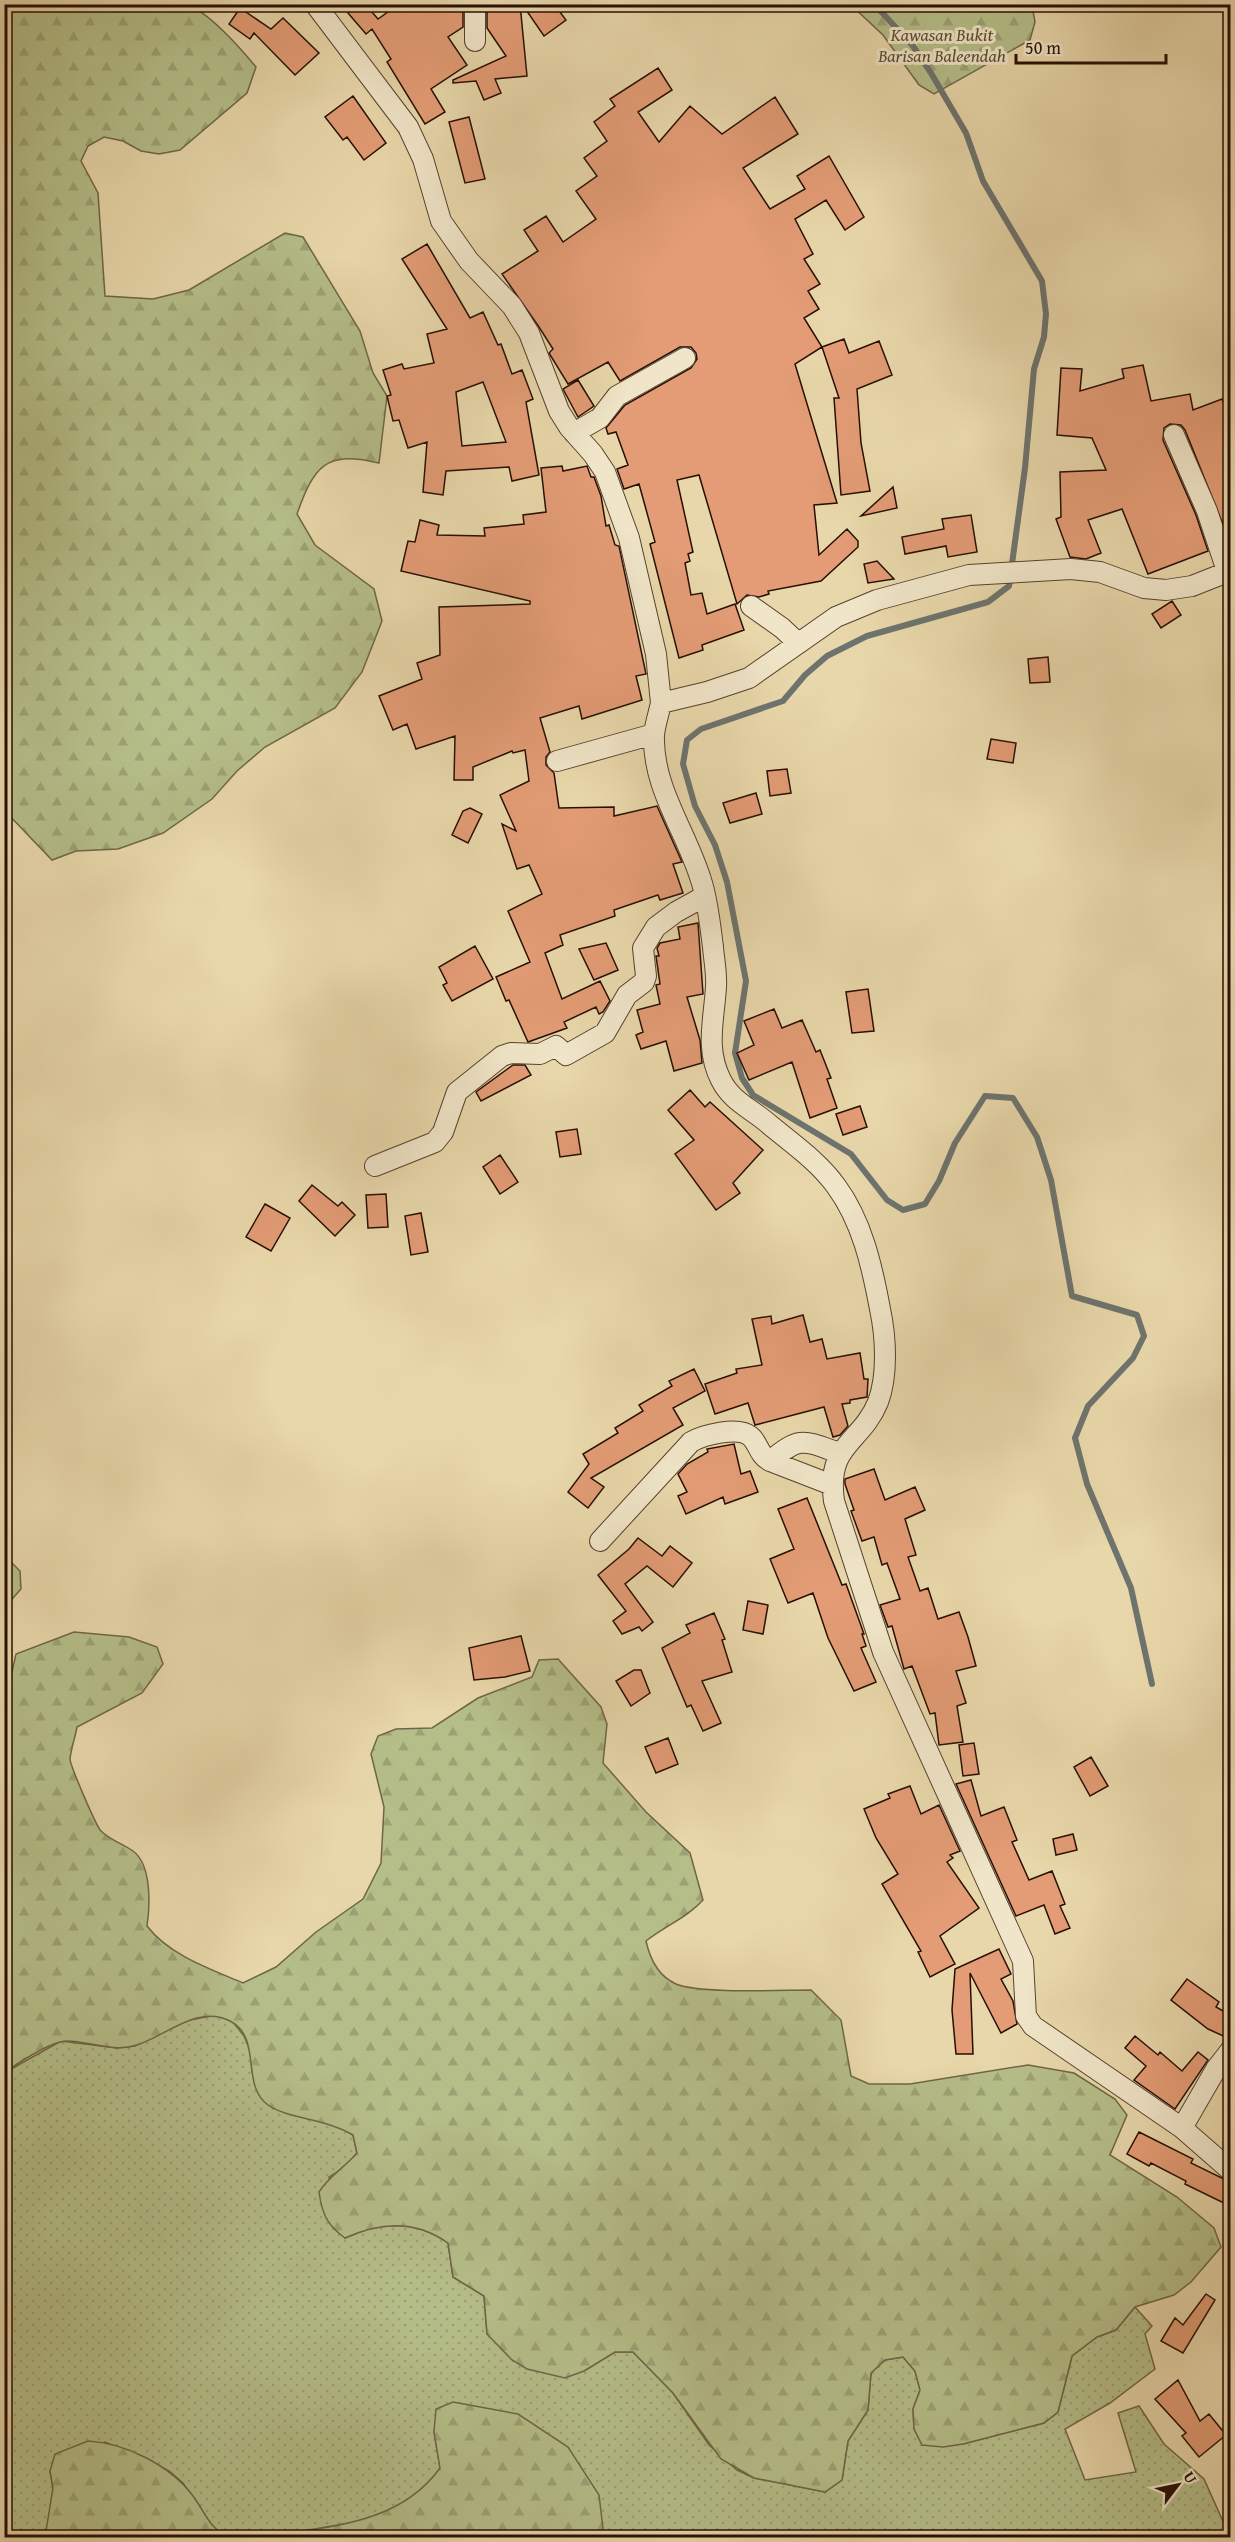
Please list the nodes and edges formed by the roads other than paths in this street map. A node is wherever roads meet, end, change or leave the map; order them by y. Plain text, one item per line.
1 (315, 4) edge
2 (475, 4) edge
3 (476, 40) dead end
4 (686, 358) dead end
5 (574, 433) junction
6 (1174, 435) dead end
7 (1229, 571) edge
8 (751, 606) dead end
9 (796, 642) junction
10 (660, 704) junction
11 (654, 734) junction
12 (556, 761) dead end
13 (705, 897) junction
14 (375, 1166) dead end
15 (839, 1453) junction
16 (770, 1461) junction
17 (832, 1485) junction
18 (600, 1541) dead end
19 (1230, 2051) edge
20 (1182, 2128) junction
21 (1230, 2170) edge

1 - 5 street
2 - 3 street
4 - 5 street
5 - 10 street
6 - 7 street
7 - 9 street
8 - 9 street
9 - 10 street
10 - 11 street
11 - 12 street
11 - 13 street
13 - 14 street
13 - 15 street
15 - 16 street
15 - 17 street
16 - 17 street
16 - 18 street
17 - 20 street
19 - 20 street
20 - 21 street

